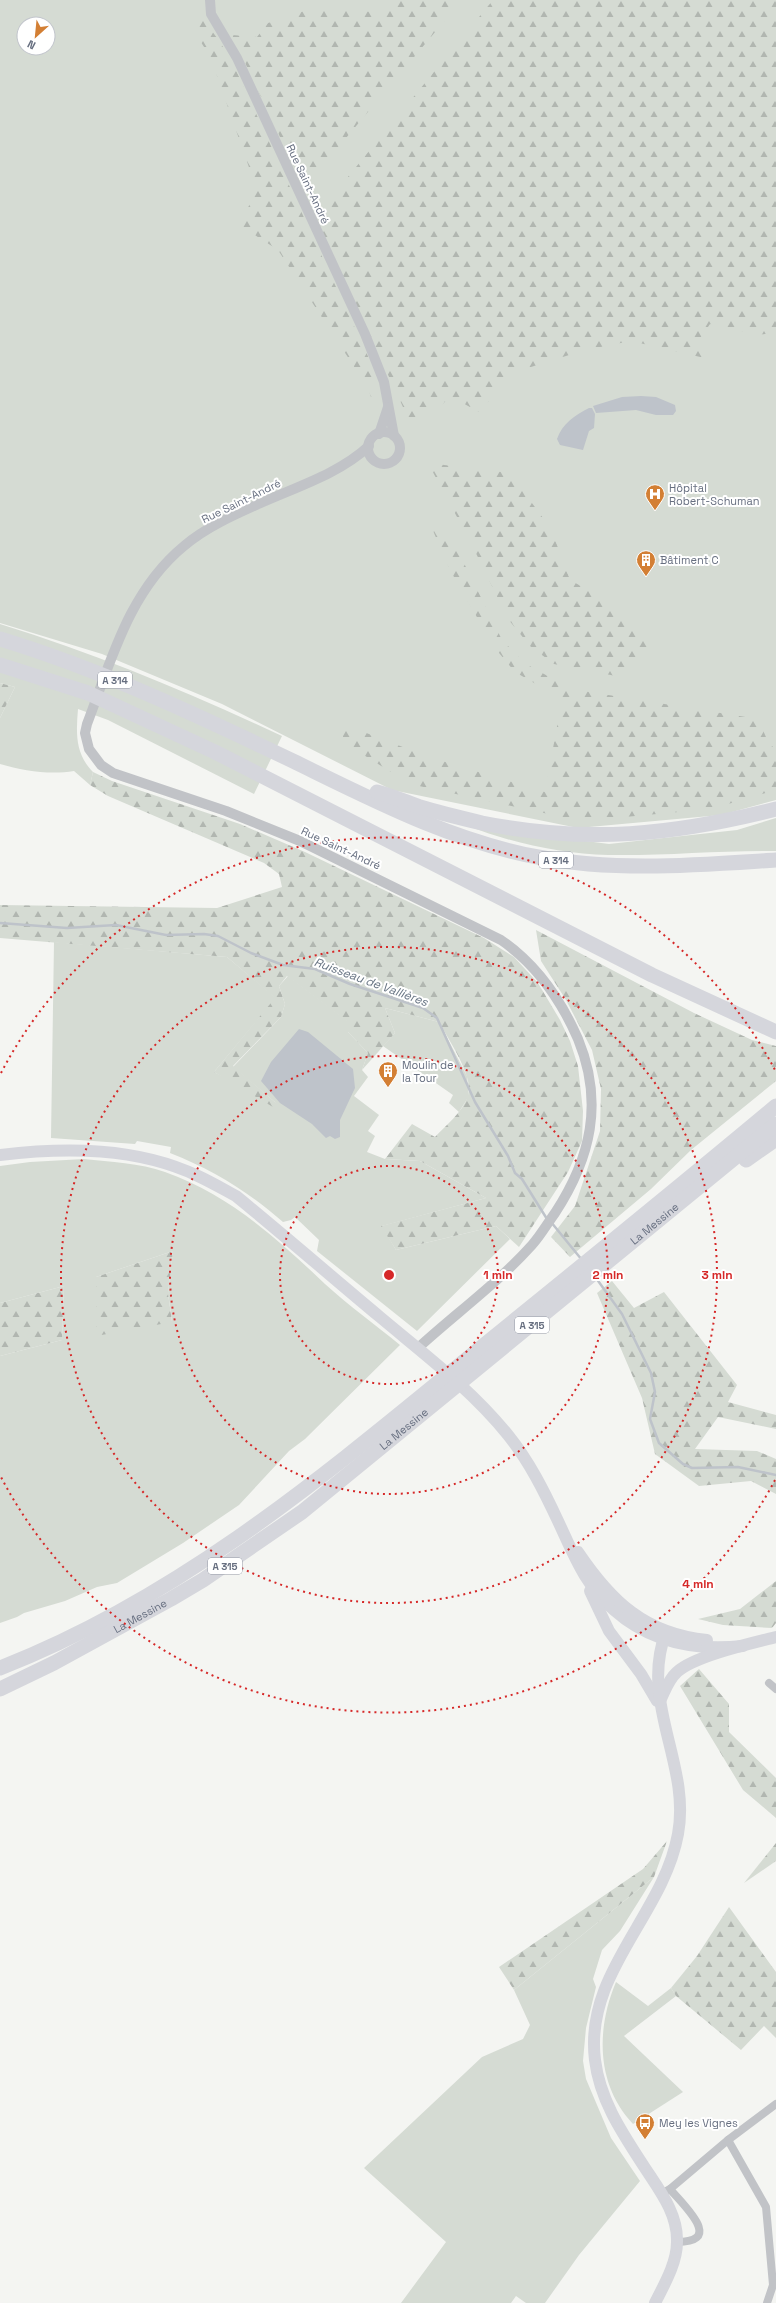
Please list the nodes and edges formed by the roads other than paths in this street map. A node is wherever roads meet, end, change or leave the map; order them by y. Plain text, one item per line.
1 (210, 0) edge
2 (389, 403) junction
3 (379, 434) junction
4 (394, 436) junction
5 (369, 446) junction
6 (376, 462) junction
7 (349, 463) junction
8 (0, 639) edge
9 (0, 665) edge
10 (348, 788) junction
11 (776, 809) edge
12 (776, 860) edge
13 (720, 1007) junction
14 (776, 1027) edge
15 (776, 1032) edge
16 (776, 1106) edge
17 (776, 1124) edge
18 (776, 1139) edge
19 (0, 1155) edge
20 (683, 1200) junction
21 (631, 1234) junction
22 (418, 1348) junction
23 (423, 1404) junction
24 (559, 1522) junction
25 (582, 1573) junction
26 (664, 1636) junction
27 (776, 1637) edge
28 (747, 1644) junction
29 (0, 1668) edge
30 (769, 1683) dead end
31 (0, 1689) edge
32 (776, 1689) edge
33 (659, 1704) junction
34 (776, 2104) edge
35 (728, 2140) junction
36 (662, 2189) junction
37 (677, 2242) junction
38 (655, 2303) edge
39 (767, 2303) edge

1 - 2 street, Rue Saint-André
2 - 3 street
2 - 4 street, Rue Saint-André
3 - 4 street
3 - 5 street
4 - 6 street
5 - 6 street
5 - 7 street, Rue Saint-André
6 - 7 street, Rue Saint-André
7 - 22 street, Rue Saint-André
8 - 10 highway, A 314
9 - 13 highway, A 314
10 - 11 highway
10 - 12 highway, A 314
13 - 14 highway
13 - 15 highway, A 314
16 - 21 highway, La Messine / A 315
17 - 20 highway, La Messine / A 315
18 - 20 highway
19 - 22 main road
20 - 21 highway, La Messine / A 315
21 - 23 highway, La Messine / A 315
22 - 24 main road
23 - 29 highway, La Messine / A 315
23 - 31 highway, La Messine / A 315
24 - 25 main road
24 - 26 main road
25 - 26 main road
25 - 33 main road
26 - 28 main road
26 - 33 main road
27 - 28 main road
28 - 33 main road
30 - 32 street
33 - 36 main road
34 - 35 street
35 - 36 street
35 - 39 street
36 - 37 main road
36 - 37 street
37 - 38 main road

